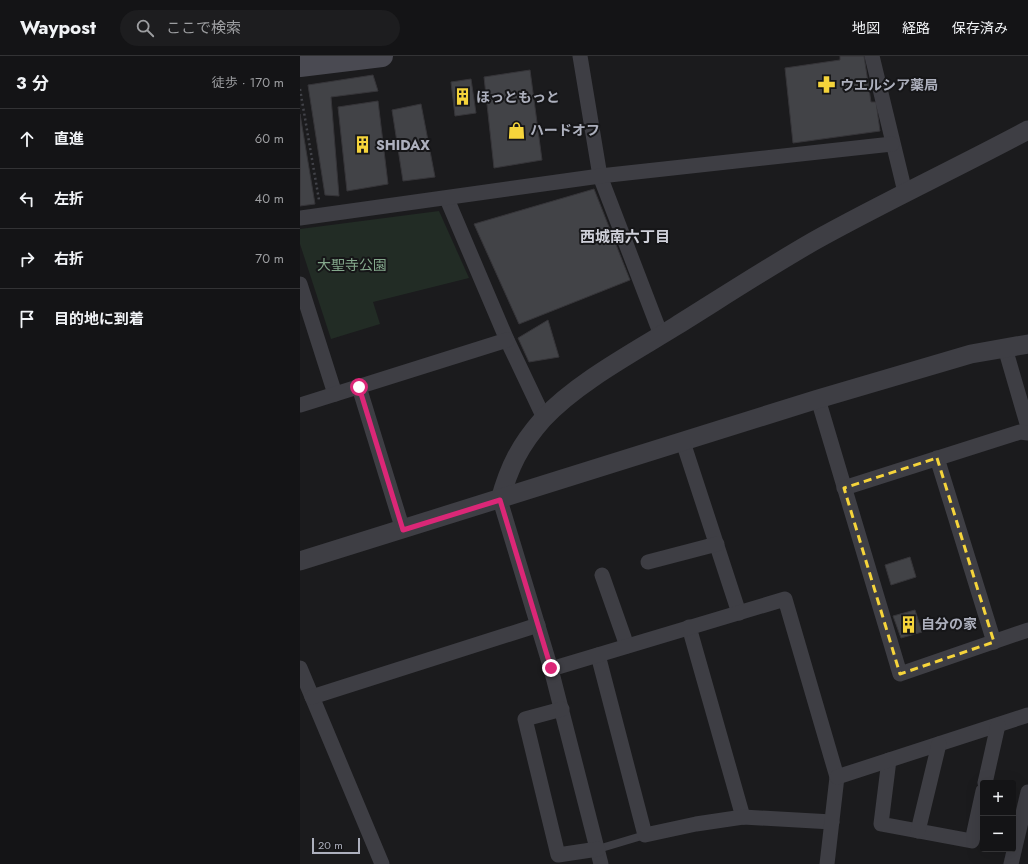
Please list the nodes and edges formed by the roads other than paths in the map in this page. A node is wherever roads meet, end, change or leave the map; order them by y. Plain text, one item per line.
1 (382, 56) edge
2 (580, 56) edge
3 (872, 56) edge
4 (300, 66) edge
5 (1028, 130) edge
6 (892, 144) junction
7 (600, 176) junction
8 (905, 192) junction
9 (447, 198) junction
10 (300, 218) edge
11 (300, 284) edge
12 (661, 335) junction
13 (507, 340) junction
14 (1028, 344) edge
15 (1005, 348) junction
16 (359, 387) junction
17 (335, 394) junction
18 (818, 400) junction
19 (300, 405) edge
20 (544, 418) junction
21 (1028, 427) edge
22 (1028, 433) edge
23 (683, 442) junction
24 (937, 458) junction
25 (844, 488) junction
26 (500, 500) junction
27 (403, 530) junction
28 (716, 544) junction
29 (300, 561) edge
30 (648, 562) dead end
31 (602, 575) dead end
32 (739, 613) junction
33 (538, 625) junction
34 (689, 628) junction
35 (1028, 630) edge
36 (994, 642) junction
37 (627, 646) junction
38 (598, 655) junction
39 (300, 668) edge
40 (551, 668) junction
41 (312, 697) junction
42 (562, 709) junction
43 (1028, 715) edge
44 (998, 725) junction
45 (939, 744) junction
46 (889, 760) junction
47 (837, 777) junction
48 (986, 780) edge
49 (1028, 792) edge
50 (980, 805) edge
51 (743, 817) junction
52 (832, 822) junction
53 (1024, 830) edge
54 (918, 831) junction
55 (646, 835) junction
56 (598, 849) junction
57 (382, 864) edge
58 (601, 864) edge
59 (827, 864) edge
60 (1011, 864) edge

1 - 4 main road
2 - 7 street
3 - 6 street
5 - 8 street
6 - 7 street
6 - 8 street
7 - 9 street
7 - 12 street
8 - 12 street
9 - 10 street
9 - 13 street
11 - 17 street
12 - 20 street
13 - 16 street
13 - 20 street
14 - 15 street
15 - 18 street
15 - 21 street
16 - 17 street
16 - 27 street
17 - 19 street
18 - 23 street
18 - 25 street
20 - 26 street
22 - 24 street
23 - 26 street
23 - 28 street
24 - 25 street
24 - 36 street
25 - 36 street
26 - 27 street
26 - 33 street
27 - 29 street
28 - 30 street
28 - 32 street
31 - 37 street
32 - 34 street
32 - 47 street
33 - 40 street
33 - 41 street
34 - 37 street
34 - 51 street
35 - 36 street
37 - 38 street
38 - 40 street
38 - 55 street
39 - 41 street
40 - 42 street
41 - 57 street
42 - 56 street
42 - 56 street
43 - 44 street
44 - 45 street
44 - 48 street
45 - 46 street
45 - 54 street
46 - 47 street
46 - 54 street
47 - 52 street
49 - 53 street
50 - 54 street
51 - 52 street
51 - 55 street
52 - 59 street
53 - 60 street
55 - 56 lane
56 - 58 street

